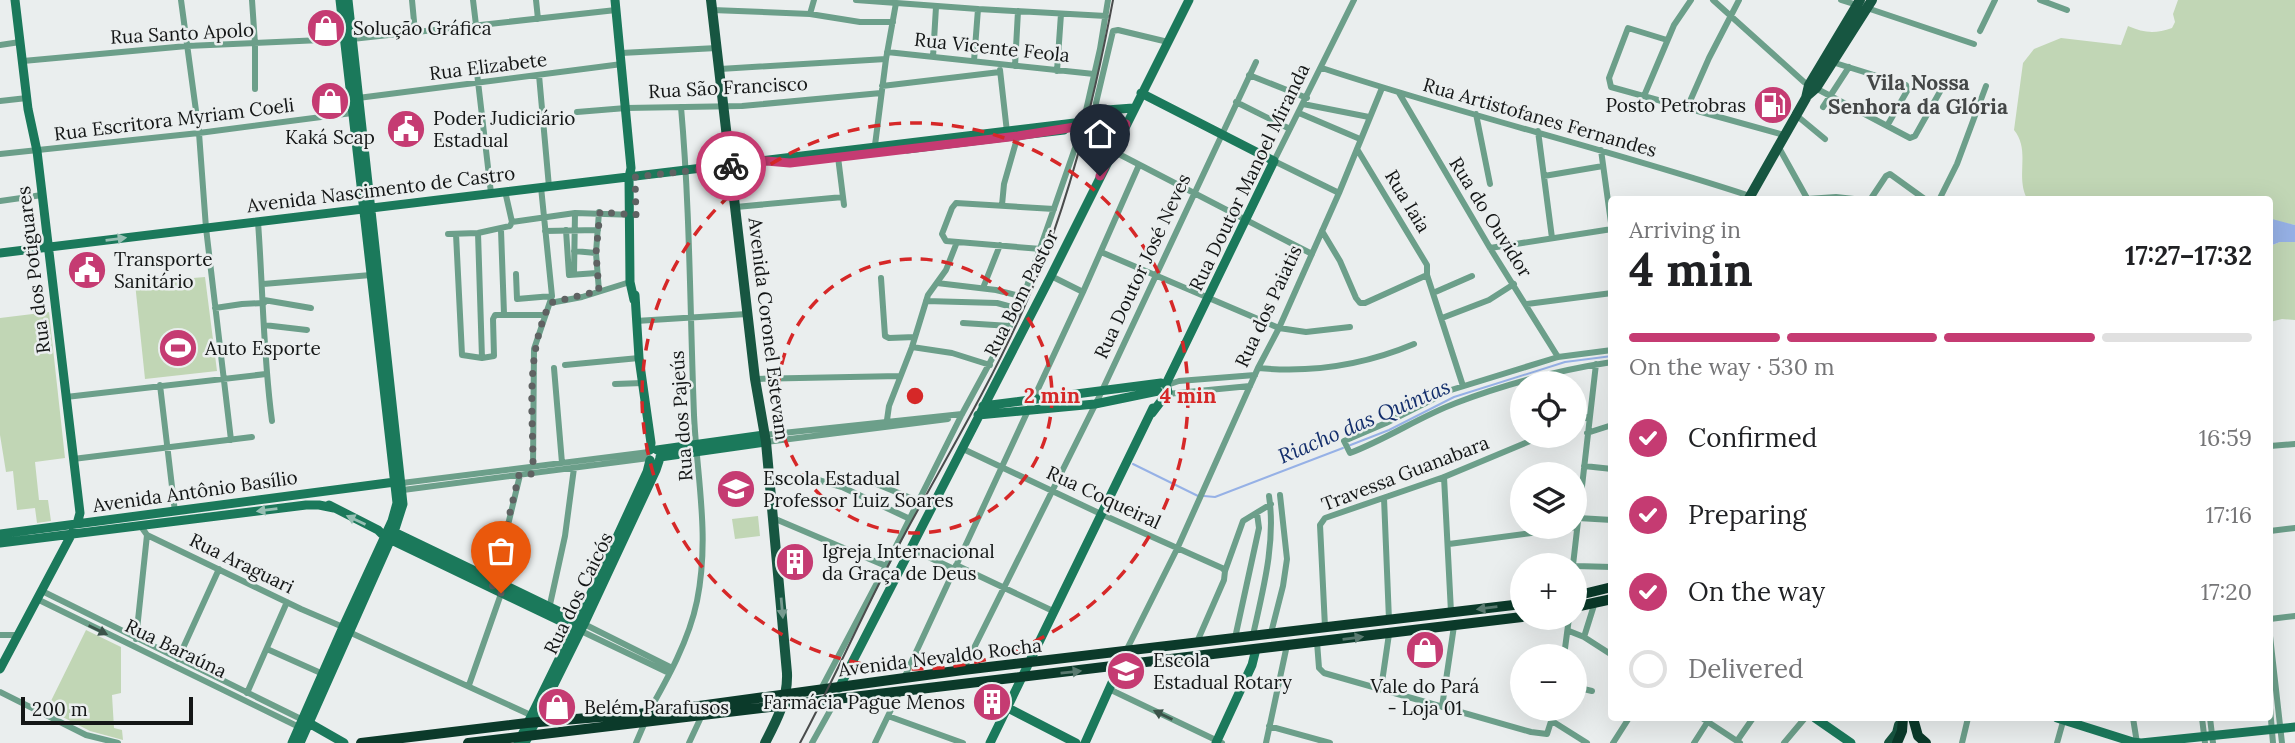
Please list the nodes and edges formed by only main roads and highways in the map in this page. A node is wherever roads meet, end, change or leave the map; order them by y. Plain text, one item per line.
1 (15, 0) edge
2 (340, 0) edge
3 (348, 0) edge
4 (1189, 0) edge
5 (615, 3) edge
6 (1864, 3) edge
7 (711, 5) edge
8 (348, 39) junction
9 (1141, 93) junction
10 (1133, 108) junction
11 (1126, 124) junction
12 (1082, 125) junction
13 (874, 150) junction
14 (766, 161) junction
15 (732, 166) junction
16 (631, 174) junction
17 (1750, 196) edge
18 (367, 208) junction
19 (633, 215) junction
20 (49, 247) junction
21 (0, 253) edge
22 (634, 300) junction
23 (390, 381) junction
24 (1163, 389) junction
25 (980, 410) junction
26 (765, 439) junction
27 (654, 453) junction
28 (400, 485) junction
29 (310, 494) junction
30 (334, 508) junction
31 (139, 521) junction
32 (77, 524) junction
33 (0, 534) edge
34 (387, 534) junction
35 (71, 535) junction
36 (0, 543) edge
37 (1608, 588) edge
38 (1587, 593) edge
39 (1608, 600) edge
40 (1587, 604) edge
41 (1510, 605) edge
42 (1510, 619) edge
43 (579, 626) junction
44 (1323, 627) junction
45 (346, 629) junction
46 (1256, 649) junction
47 (1028, 663) junction
48 (1119, 667) junction
49 (0, 669) edge
50 (1022, 677) junction
51 (839, 688) junction
52 (785, 700) junction
53 (1008, 708) junction
54 (647, 718) junction
55 (529, 721) junction
56 (1819, 721) edge
57 (1902, 721) edge
58 (1903, 721) edge
59 (1906, 721) edge
60 (2071, 721) edge
61 (303, 723) junction
62 (2295, 727) edge
63 (2208, 739) edge
64 (523, 740) edge
65 (1218, 742) edge
66 (292, 743) edge
67 (300, 743) edge
68 (344, 743) edge
69 (361, 743) edge
70 (468, 743) edge
71 (765, 743) edge
72 (990, 743) edge
73 (1076, 743) edge
74 (1085, 743) edge
75 (1851, 743) edge
76 (1889, 743) edge
77 (1897, 743) edge
78 (1926, 743) edge
79 (2137, 743) edge

1 - 20 main road, Rua dos Potiguares
2 - 8 main road
3 - 8 main road
4 - 9 main road, Rua Bom Pastor
5 - 16 main road, Rua dos Caicós
6 - 17 main road
7 - 15 main road, Avenida Coronel Estevam
8 - 18 main road
8 - 18 main road
9 - 10 main road, Rua Bom Pastor
9 - 24 main road, Rua Doutor Manoel Miranda
10 - 11 main road, Rua Bom Pastor
10 - 12 main road, Avenida Nascimento de Castro
11 - 12 main road, Avenida Nascimento de Castro
11 - 25 main road, Rua Bom Pastor
12 - 13 main road, Avenida Nascimento de Castro
13 - 14 main road, Avenida Nascimento de Castro
13 - 14 main road, Avenida Nascimento de Castro
14 - 15 main road, Avenida Nascimento de Castro
15 - 16 main road, Avenida Nascimento de Castro
15 - 26 main road, Avenida Coronel Estevam
16 - 18 main road, Avenida Nascimento de Castro
16 - 19 main road, Rua dos Caicós
20 -> 18 main road, Avenida Nascimento de Castro
18 - 23 main road
18 - 23 main road
19 - 22 main road, Rua dos Caicós
19 - 22 main road, Rua dos Caicós
20 - 21 main road, Avenida Nascimento de Castro
20 - 32 main road, Rua dos Potiguares
22 - 27 main road, Rua dos Caicós
23 - 28 main road
24 - 25 main road
24 - 25 main road
24 - 47 main road, Rua Doutor Manoel Miranda
25 - 51 main road, Rua Bom Pastor
26 - 27 main road, Avenida Antônio Basílio
26 -> 52 main road, Avenida Coronel Estevam
27 - 43 main road, Rua dos Caicós
28 - 29 main road, Avenida Antônio Basílio
28 - 34 main road
29 - 30 main road
29 - 31 main road, Avenida Antônio Basílio
30 -> 31 main road, Avenida Antônio Basílio
34 -> 30 main road
31 - 32 main road, Avenida Antônio Basílio
31 - 35 main road, Avenida Antônio Basílio
32 - 33 main road, Avenida Antônio Basílio
32 - 35 main road, Rua dos Potiguares
34 - 43 main road
34 - 45 main road
35 - 36 main road, Avenida Antônio Basílio
35 - 49 main road, Rua dos Potiguares
37 - 38 highway
39 - 40 highway
41 -> 44 highway, Avenida Nevaldo Rocha
46 -> 42 highway, Avenida Nevaldo Rocha
43 - 55 main road, Rua dos Caicós
44 - 46 highway
44 - 47 highway, Avenida Nevaldo Rocha
45 - 61 main road
45 - 61 main road
46 - 48 highway, Avenida Nevaldo Rocha
46 - 65 main road
47 - 50 main road, Rua Doutor Manoel Miranda
47 - 51 highway, Avenida Nevaldo Rocha
50 -> 48 highway, Avenida Nevaldo Rocha
48 - 74 main road
50 - 52 highway, Avenida Nevaldo Rocha
50 - 53 main road, Rua Doutor Manoel Miranda
51 - 52 highway, Avenida Nevaldo Rocha
52 - 54 highway, Avenida Nevaldo Rocha
52 - 54 highway, Avenida Nevaldo Rocha
52 - 71 main road, Avenida Coronel Estevam
53 - 72 main road, Rua Doutor Manoel Miranda
53 - 73 main road
54 - 55 highway, Avenida Nevaldo Rocha
54 - 64 highway, Avenida Nevaldo Rocha
55 - 64 main road, Rua dos Caicós
55 - 69 highway, Avenida Nevaldo Rocha
56 - 75 main road
57 - 76 main road
58 - 77 highway
59 - 78 highway
60 - 79 main road
61 - 66 main road
61 - 67 main road
61 - 68 main road, Rua Baraúna
62 - 63 main road
63 - 79 main road
64 - 70 highway, Avenida Nevaldo Rocha

